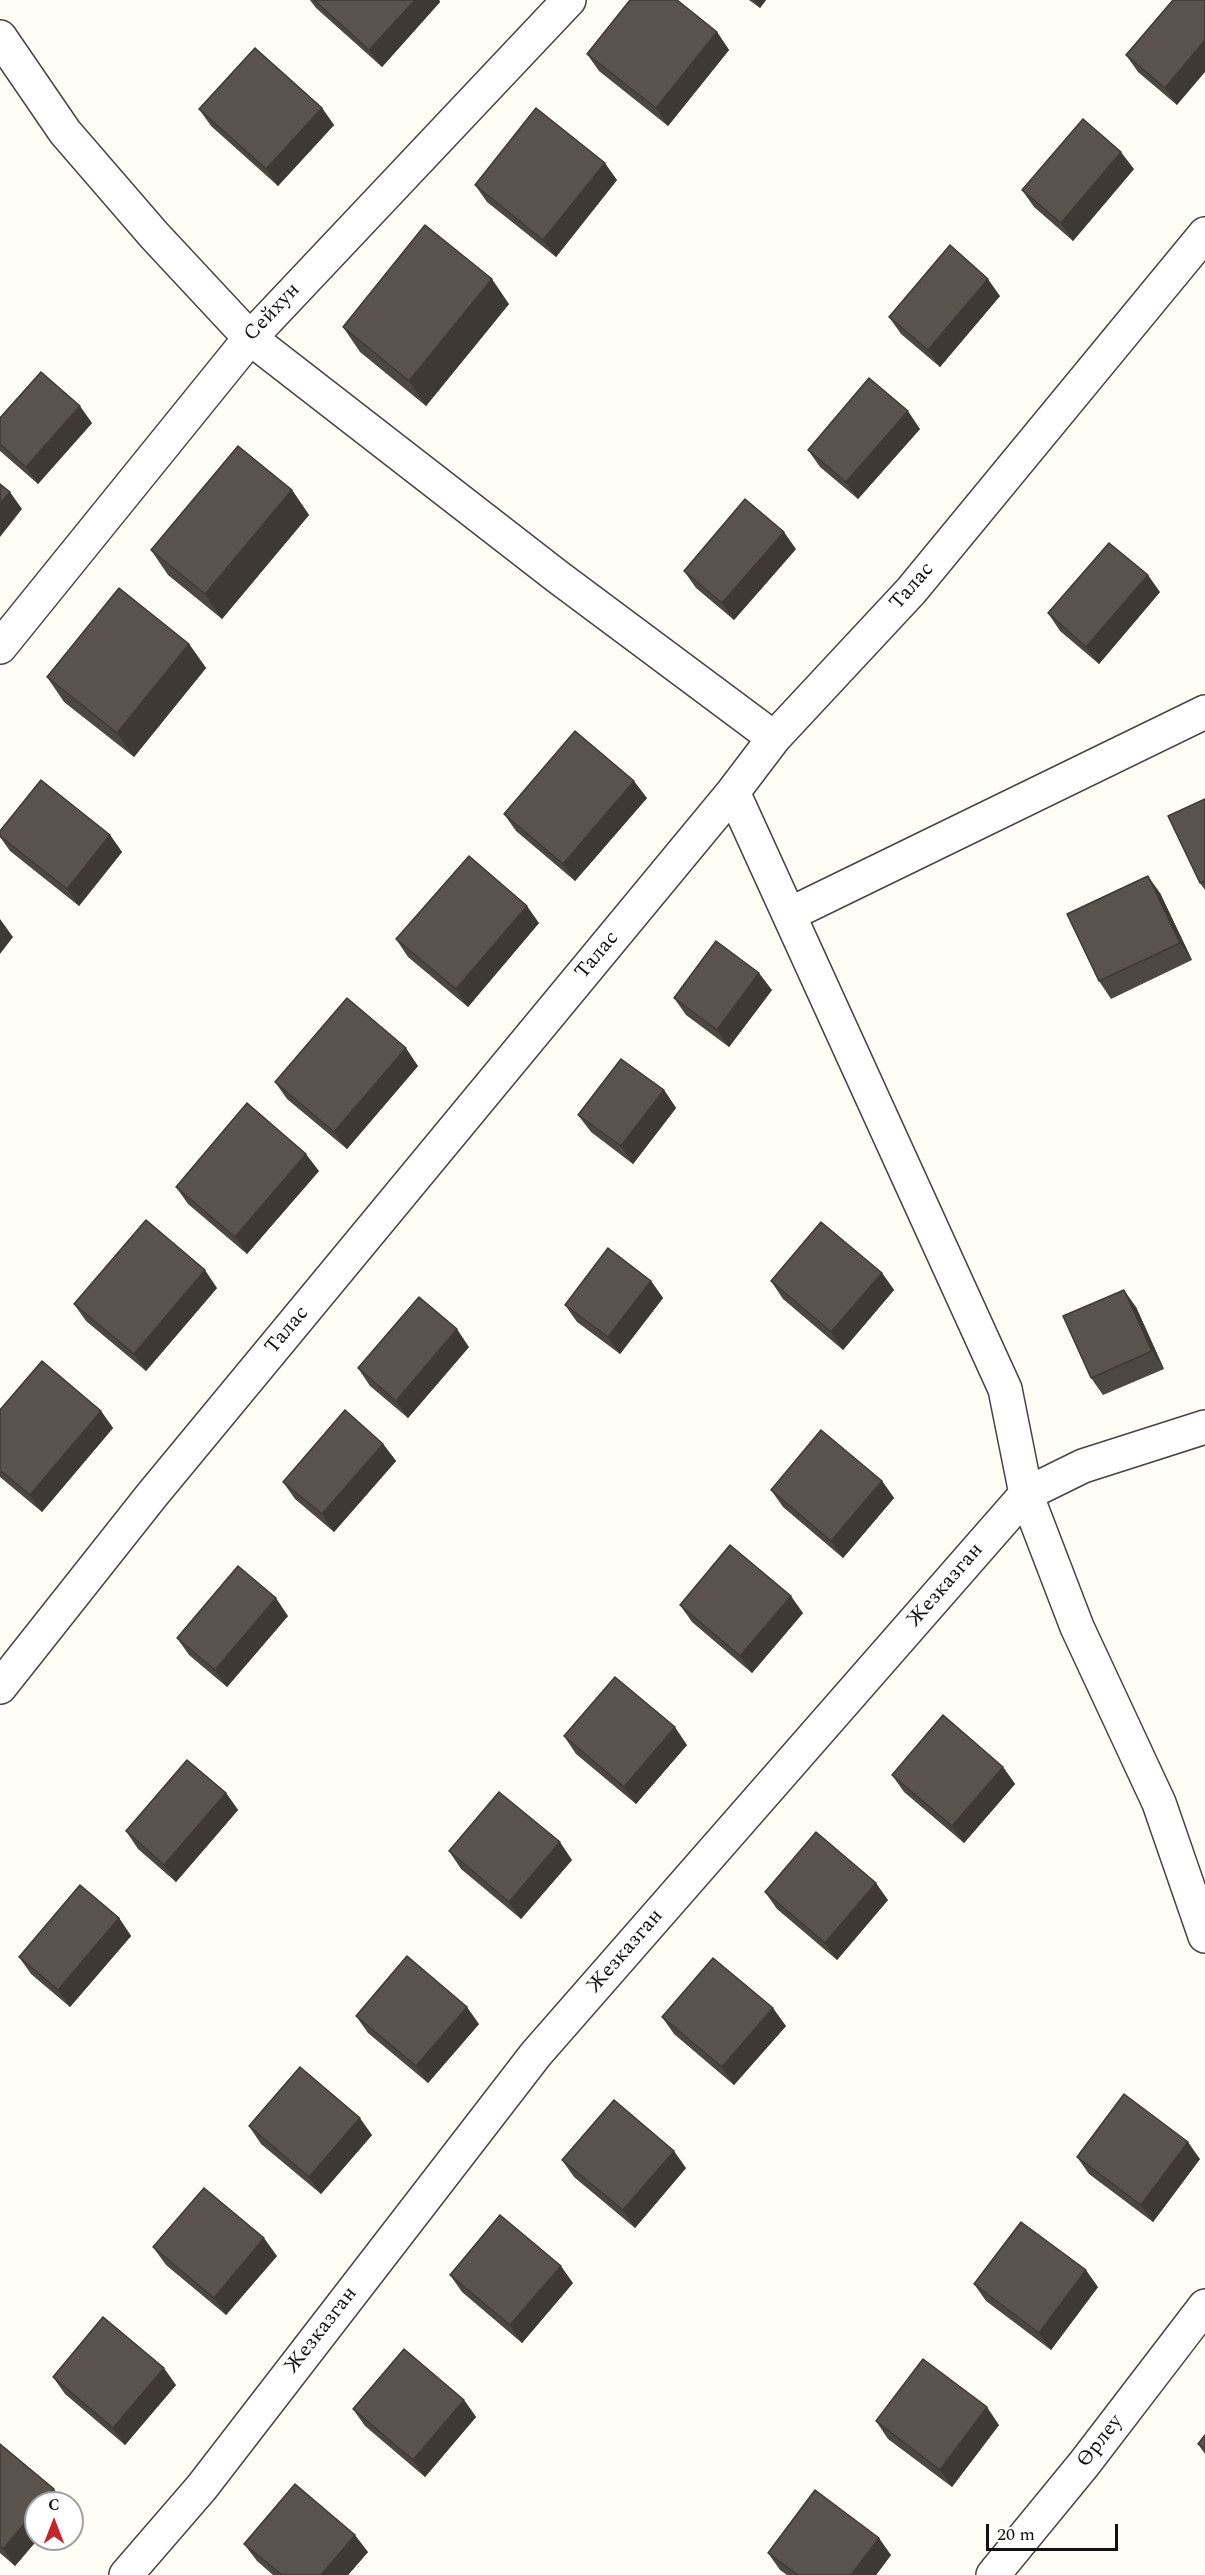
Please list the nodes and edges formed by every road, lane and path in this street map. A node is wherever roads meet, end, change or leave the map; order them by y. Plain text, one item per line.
1 (569, 0) edge
2 (0, 37) edge
3 (1205, 234) edge
4 (250, 338) junction
5 (0, 646) edge
6 (1205, 712) edge
7 (774, 738) junction
8 (733, 792) junction
9 (790, 915) junction
10 (1205, 1428) edge
11 (1026, 1494) junction
12 (0, 1687) edge
13 (1205, 1936) edge
14 (1205, 2306) edge
15 (126, 2575) edge
16 (993, 2575) edge

1 - 4 street, Сейхун
2 - 4 street
3 - 7 street, Талас
4 - 5 street, Сейхун
4 - 7 street
6 - 9 street
7 - 8 street, Талас
8 - 9 street
8 - 12 street, Талас
9 - 11 street
10 - 11 street, Жезказган
11 - 13 street
11 - 15 street, Жезказган
14 - 16 street, Өрлеу

